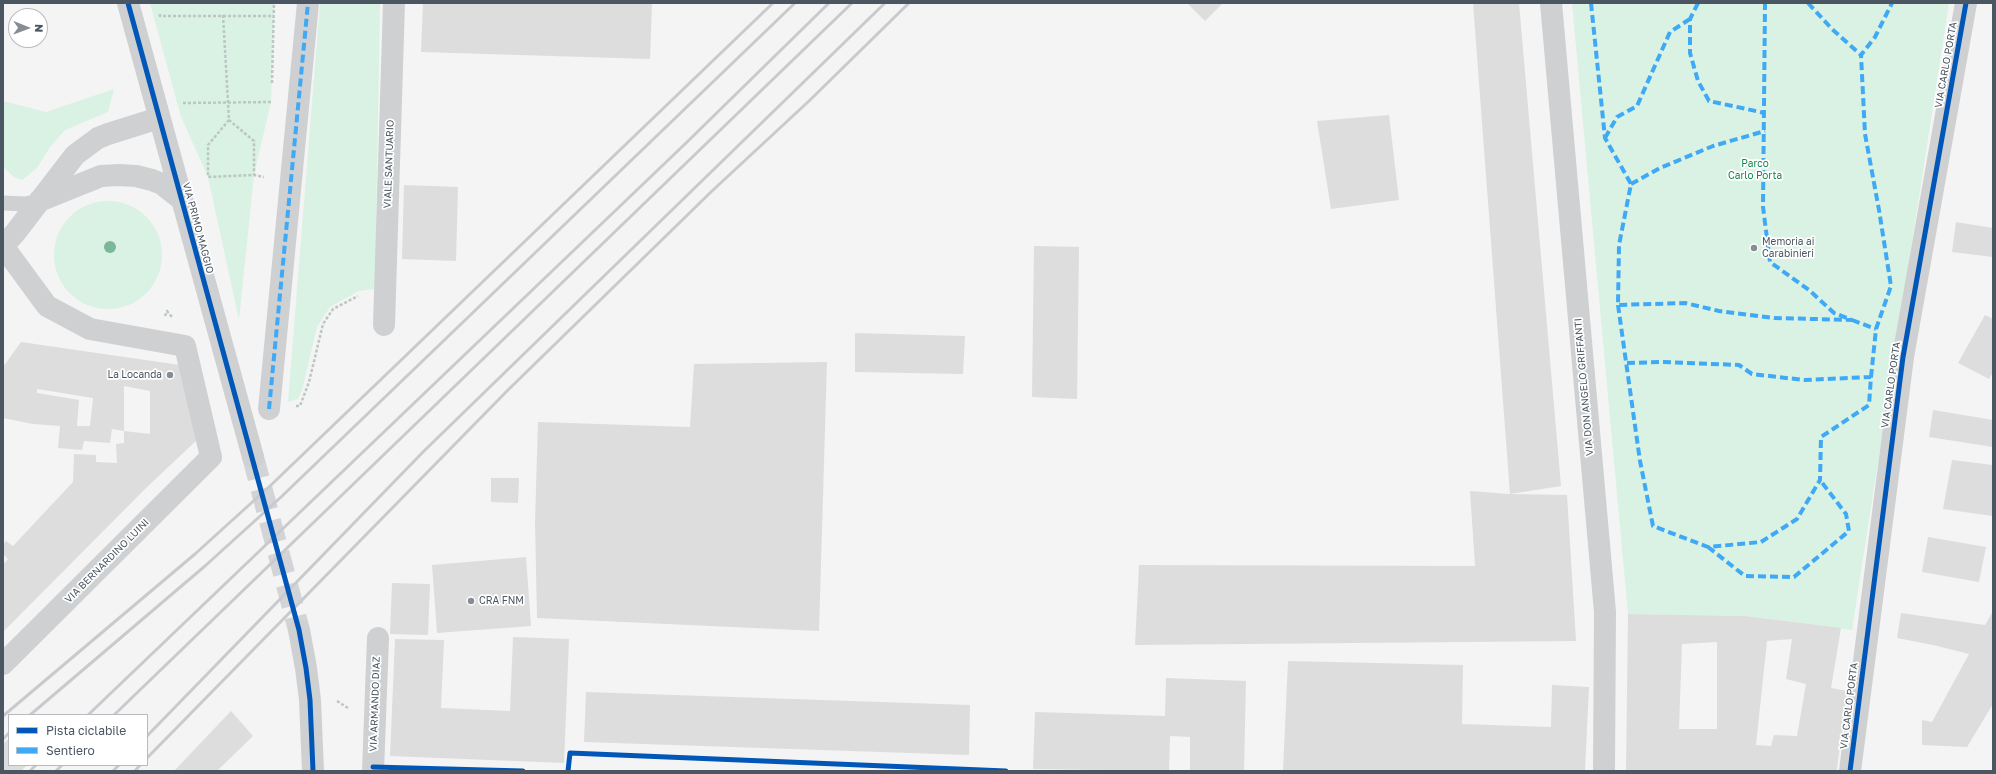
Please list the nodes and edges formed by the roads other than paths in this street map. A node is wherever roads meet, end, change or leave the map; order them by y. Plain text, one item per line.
1 (128, 3) edge
2 (308, 3) edge
3 (394, 3) edge
4 (1552, 3) edge
5 (1966, 3) edge
6 (159, 118) junction
7 (181, 199) junction
8 (39, 201) junction
9 (3, 203) edge
10 (3, 246) edge
11 (384, 325) dead end
12 (269, 409) dead end
13 (253, 457) tunnel mouth
14 (299, 630) tunnel mouth
15 (378, 638) dead end
16 (3, 664) edge
17 (313, 771) edge
18 (373, 771) edge
19 (1604, 771) edge
20 (1850, 771) edge

1 - 6 street, VIA PRIMO MAGGIO
2 - 12 street
3 - 11 street, VIALE SANTUARIO
4 - 19 street, VIA DON ANGELO GRIFFANTI
5 - 20 street, VIA CARLO PORTA
6 - 7 street, VIA PRIMO MAGGIO
6 - 8 street
7 - 8 street
7 - 13 street, VIA PRIMO MAGGIO
8 - 9 lane
8 - 10 street
10 - 16 street, VIA BERNARDINO LUINI
14 - 17 street
15 - 18 street, VIA ARMANDO DIAZ

